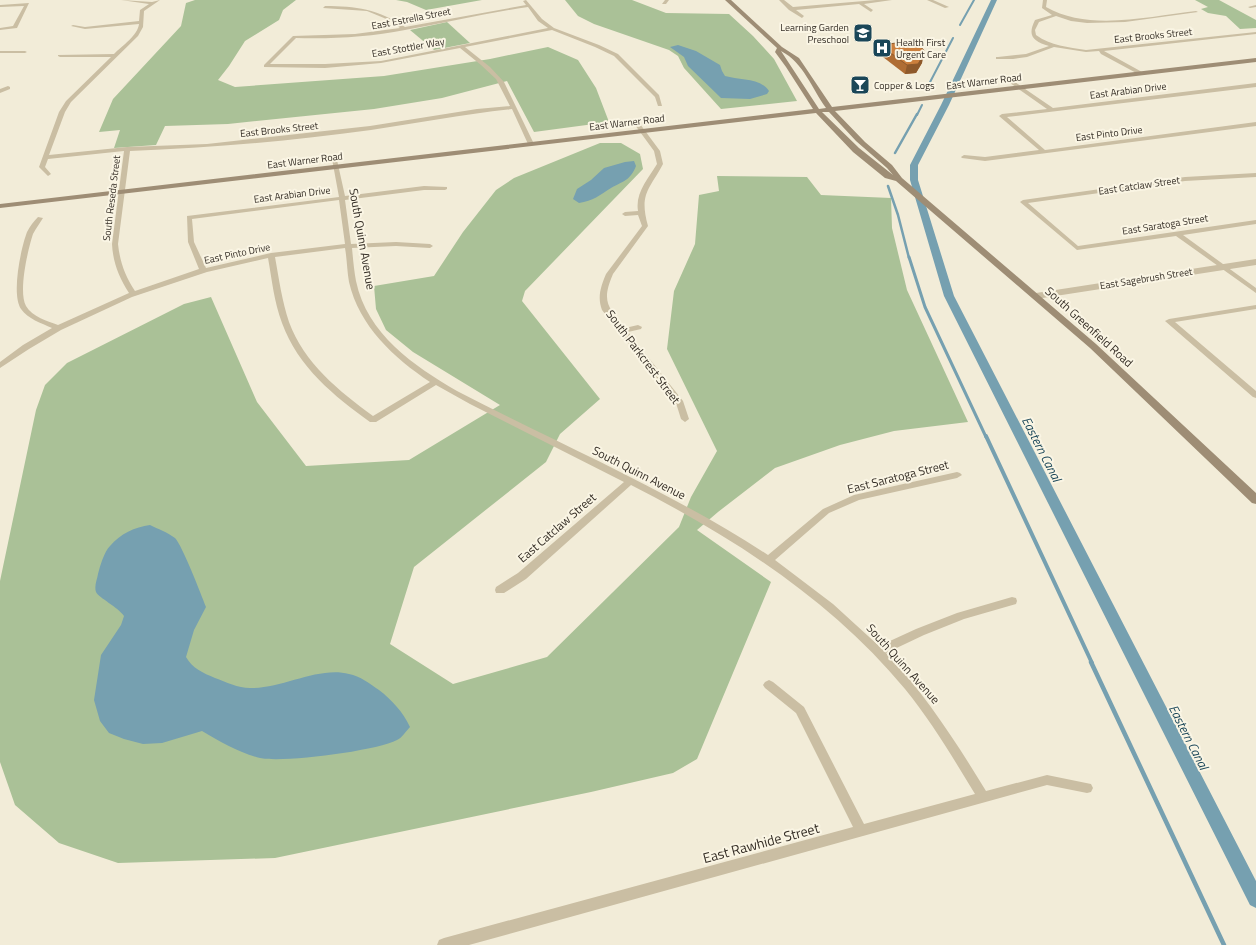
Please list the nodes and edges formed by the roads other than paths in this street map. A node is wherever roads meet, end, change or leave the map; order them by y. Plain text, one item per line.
1 (123, 0) edge
2 (158, 0) edge
3 (524, 0) edge
4 (728, 0) edge
5 (781, 0) edge
6 (890, 0) edge
7 (929, 0) edge
8 (1045, 0) edge
9 (152, 3) junction
10 (860, 3) junction
11 (0, 6) edge
12 (529, 6) junction
13 (1256, 6) edge
14 (947, 7) dead end
15 (1250, 7) dead end
16 (325, 8) dead end
17 (791, 9) junction
18 (872, 11) dead end
19 (1196, 12) dead end
20 (1056, 16) junction
21 (802, 17) dead end
22 (141, 22) junction
23 (72, 26) dead end
24 (0, 29) edge
25 (405, 29) junction
26 (552, 29) junction
27 (1256, 33) edge
28 (1053, 46) junction
29 (461, 47) junction
30 (780, 48) junction
31 (1102, 50) junction
32 (0, 52) edge
33 (25, 52) dead end
34 (1256, 54) edge
35 (116, 55) junction
36 (60, 56) dead end
37 (998, 58) dead end
38 (1256, 60) edge
39 (266, 66) joint
40 (1132, 68) junction
41 (1140, 73) junction
42 (1012, 82) junction
43 (1256, 85) edge
44 (1020, 87) junction
45 (8, 88) dead end
46 (0, 91) edge
47 (957, 91) junction
48 (660, 105) dead end
49 (828, 106) junction
50 (513, 107) junction
51 (815, 107) junction
52 (1052, 110) junction
53 (1256, 124) edge
54 (640, 128) junction
55 (529, 140) junction
56 (127, 149) junction
57 (1044, 152) junction
58 (46, 157) junction
59 (964, 157) dead end
60 (335, 163) junction
61 (48, 174) dead end
62 (1256, 176) edge
63 (899, 179) junction
64 (122, 188) junction
65 (445, 188) dead end
66 (0, 198) edge
67 (342, 198) junction
68 (0, 206) edge
69 (640, 213) junction
70 (626, 214) dead end
71 (40, 218) dead end
72 (1256, 222) edge
73 (1177, 233) junction
74 (348, 246) junction
75 (430, 246) dead end
76 (1077, 248) joint
77 (271, 255) junction
78 (1256, 262) edge
79 (1222, 266) junction
80 (203, 270) junction
81 (1256, 291) edge
82 (132, 293) junction
83 (1036, 296) junction
84 (1256, 306) edge
85 (638, 327) dead end
86 (58, 328) junction
87 (623, 331) junction
88 (0, 366) edge
89 (435, 382) junction
90 (1254, 392) edge
91 (685, 420) dead end
92 (957, 475) dead end
93 (629, 482) junction
94 (1256, 500) edge
95 (768, 561) junction
96 (500, 590) dead end
97 (1012, 601) dead end
98 (877, 652) junction
99 (770, 685) dead end
100 (1087, 788) dead end
101 (984, 798) junction
102 (861, 831) junction
103 (444, 945) edge

1 - 9 street
2 - 9 street
3 - 12 street
4 - 30 main road, South Greenfield Road
5 - 17 street
6 - 10 street
7 - 14 street
8 - 20 street
9 - 22 street
10 - 17 street
10 - 18 street
11 - 24 street
12 - 25 street, East Estrella Street
12 - 26 street
13 - 15 street
16 - 25 street
17 - 21 street
19 - 20 street
20 - 28 street, East Brooks Street
22 - 23 street
22 - 35 street
25 - 39 street, East Estrella Street
26 - 29 street, East Stottler Way
26 - 48 street
27 - 31 street, East Brooks Street
28 - 31 street, East Brooks Street
28 - 37 street
29 - 39 street, East Stottler Way
29 - 50 street
30 - 49 main road, South Greenfield Road
30 - 51 main road, South Greenfield Road
31 - 40 street
32 - 33 street
34 - 40 main road, East Warner Road
35 - 36 street
35 - 58 street
38 - 41 main road, East Warner Road
40 - 41 street
40 - 42 main road, East Warner Road
41 - 44 main road, East Warner Road
42 - 44 street
42 - 47 main road, East Warner Road
43 - 52 street, East Arabian Drive
44 - 47 main road, East Warner Road
44 - 52 street
45 - 46 street
47 - 49 main road, East Warner Road
47 - 49 main road, East Warner Road
49 - 51 main road, East Warner Road
49 - 63 main road, South Greenfield Road
50 - 55 street
50 - 56 street, East Brooks Street
51 - 54 main road, East Warner Road
51 - 63 main road, South Greenfield Road
52 - 57 street, East Arabian Drive
53 - 57 street, East Pinto Drive
54 - 55 main road, East Warner Road
54 - 69 street, South Parkcrest Street
55 - 60 main road, East Warner Road
56 - 58 street, East Brooks Street
56 - 64 street, South Reseda Street
57 - 59 street, East Pinto Drive
58 - 61 street
60 - 64 main road, East Warner Road
60 - 67 street, South Quinn Avenue
62 - 76 street, East Catclaw Street
63 - 83 main road, South Greenfield Road
64 - 66 main road, East Warner Road
64 - 68 main road, East Warner Road
64 - 82 street, South Reseda Street
65 - 67 street, East Arabian Drive
67 - 74 street, South Quinn Avenue
67 - 80 street, East Arabian Drive
69 - 70 street
69 - 87 street, South Parkcrest Street
71 - 86 street
72 - 73 street, East Saratoga Street
73 - 76 street, East Saratoga Street
73 - 79 street
74 - 75 street, East Pinto Drive
74 - 77 street, East Pinto Drive
74 - 89 street, South Quinn Avenue
77 - 80 street, East Pinto Drive
77 - 89 street
78 - 79 street, East Sagebrush Street
79 - 81 street
79 - 83 street, East Sagebrush Street
80 - 82 street, East Pinto Drive
82 - 86 street, East Pinto Drive
83 - 94 main road, South Greenfield Road
84 - 90 street
85 - 87 street
86 - 88 street, East Pinto Drive
87 - 91 street, South Parkcrest Street
89 - 93 street, South Quinn Avenue
92 - 95 street, East Saratoga Street
93 - 95 street, South Quinn Avenue
93 - 96 street, East Catclaw Street
95 - 98 street, South Quinn Avenue
97 - 98 street
98 - 101 street, South Quinn Avenue
99 - 102 street
100 - 101 street, East Rawhide Street
101 - 102 street, East Rawhide Street
102 - 103 street, East Rawhide Street

